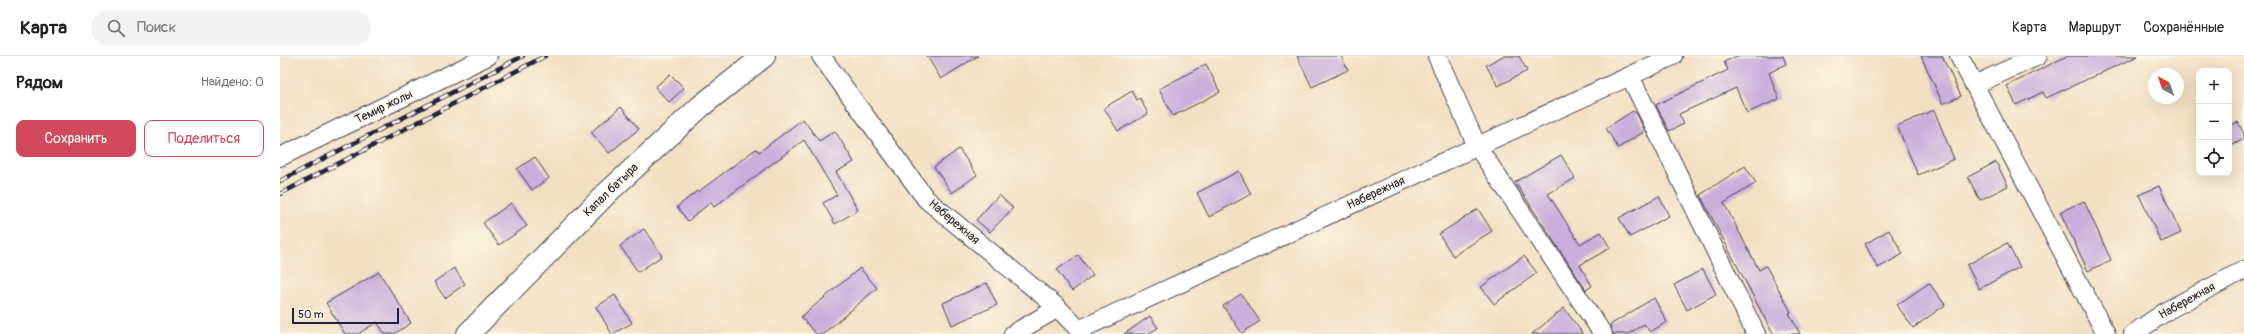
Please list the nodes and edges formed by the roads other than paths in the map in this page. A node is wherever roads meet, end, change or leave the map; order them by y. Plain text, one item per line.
1 (488, 56) edge
2 (764, 56) edge
3 (821, 56) edge
4 (1437, 56) edge
5 (1673, 56) edge
6 (1960, 56) edge
7 (2038, 56) edge
8 (1630, 76) junction
9 (1974, 85) junction
10 (1477, 146) junction
11 (280, 157) edge
12 (2244, 270) edge
13 (1058, 308) junction
14 (1081, 332) edge
15 (468, 334) edge
16 (1013, 334) edge
17 (1603, 334) edge
18 (1756, 334) edge
19 (2106, 334) edge
20 (2133, 334) edge

1 - 11 street, Темир жолы
2 - 15 main road, Капал батыра
3 - 13 street, Набережная
4 - 10 street
5 - 8 street, Набережная
6 - 9 street
7 - 9 street
8 - 10 street, Набережная
8 - 18 street
9 - 19 street
10 - 14 street, Набережная
10 - 17 street
12 - 20 street, Набережная
13 - 14 street, Набережная
13 - 16 street

